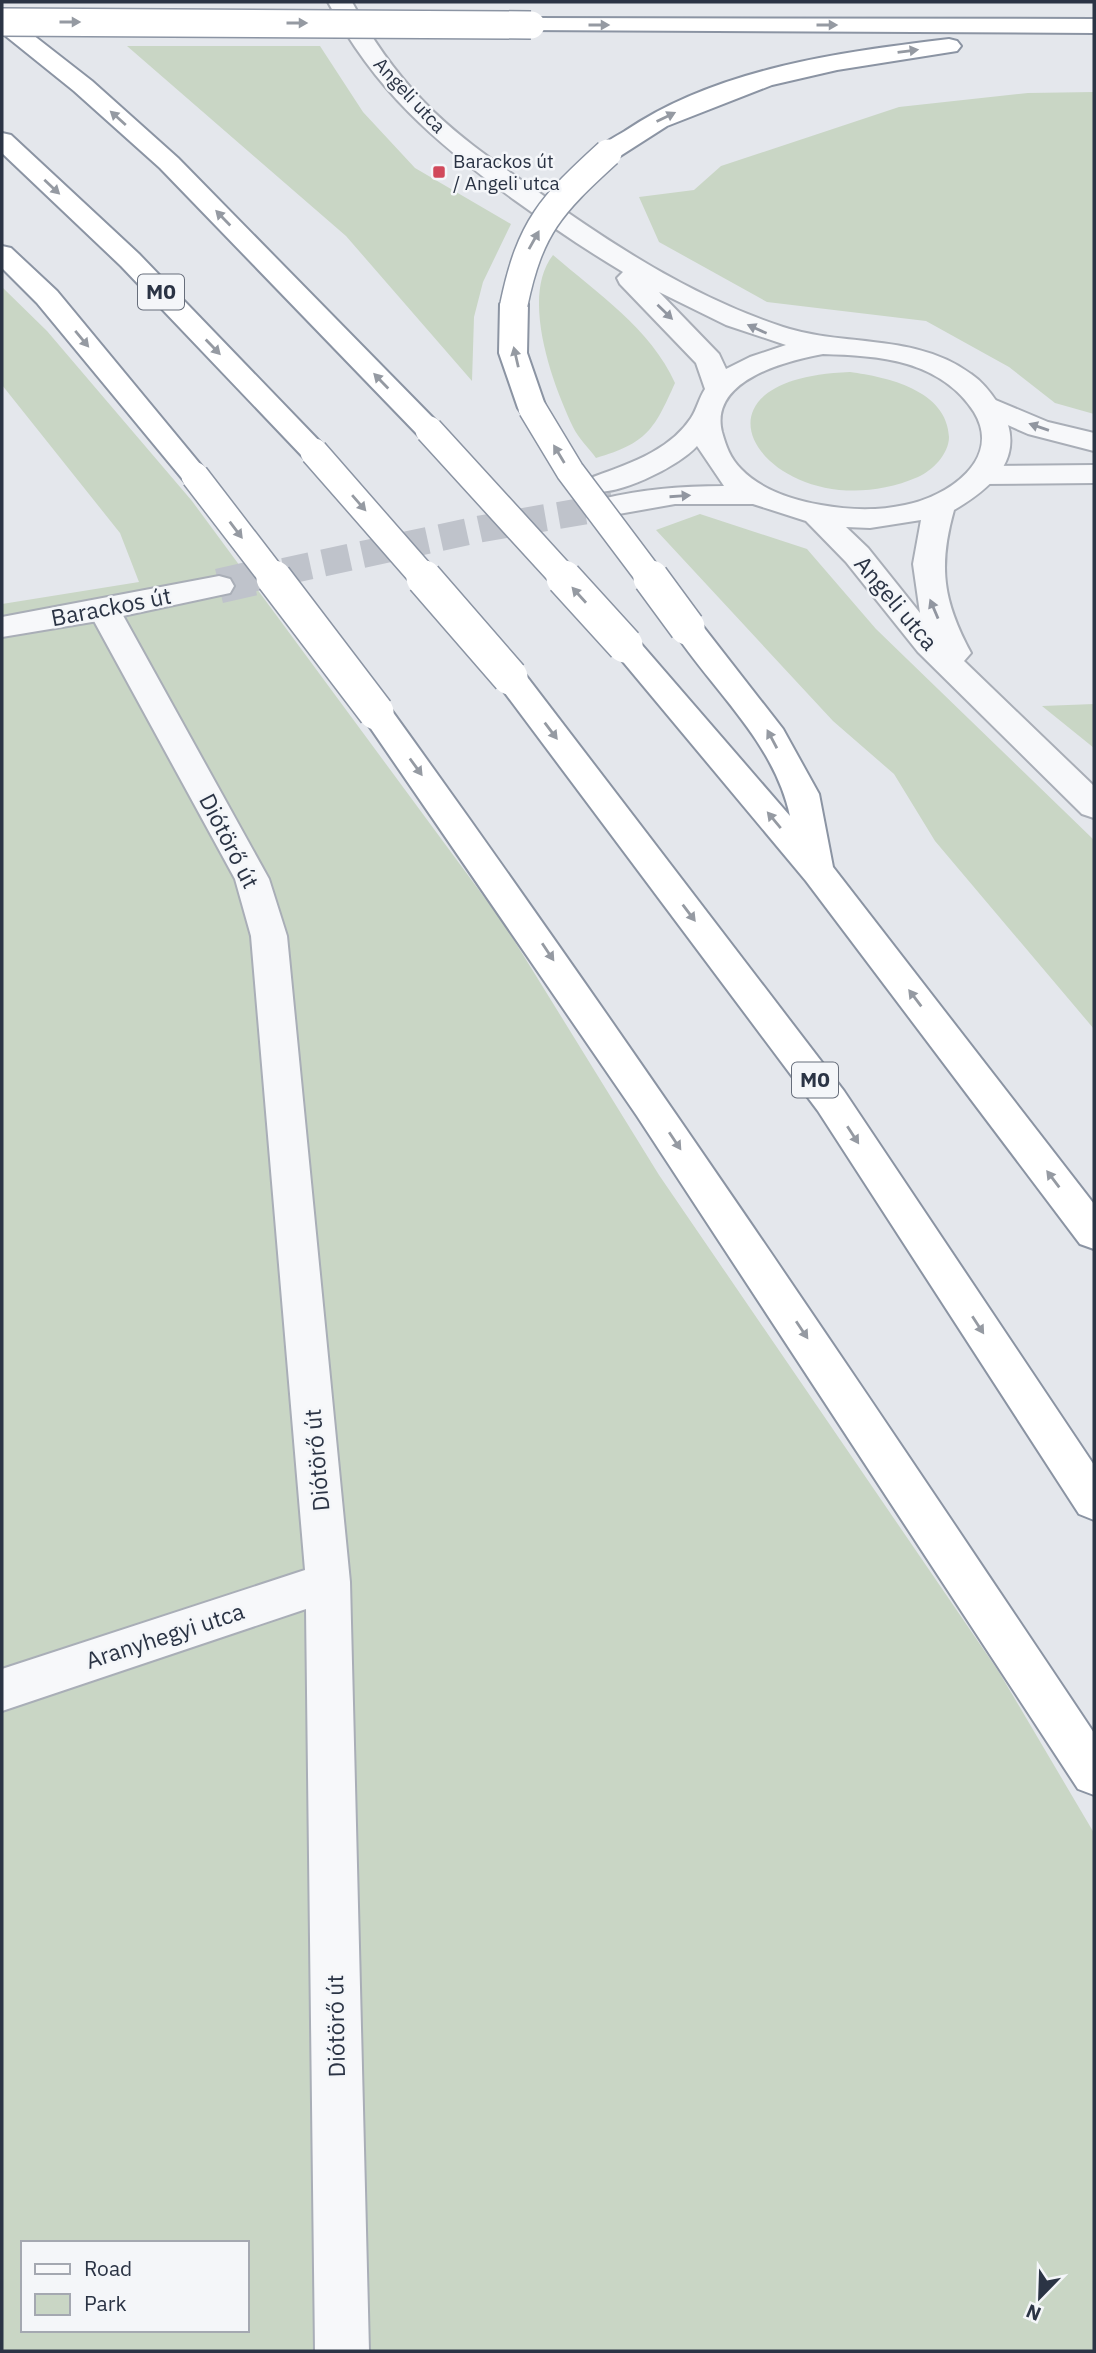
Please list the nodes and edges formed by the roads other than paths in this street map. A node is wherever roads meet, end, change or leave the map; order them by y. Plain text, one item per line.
1 (340, 2) edge
2 (2, 22) edge
3 (1094, 26) edge
4 (1094, 39) edge
5 (2, 140) edge
6 (599, 247) junction
7 (2, 254) edge
8 (2, 267) edge
9 (47, 297) junction
10 (823, 346) junction
11 (720, 390) junction
12 (986, 405) junction
13 (706, 419) junction
14 (1094, 442) edge
15 (1094, 474) edge
16 (983, 475) junction
17 (762, 495) junction
18 (940, 505) junction
19 (816, 514) junction
20 (219, 586) tunnel mouth
21 (104, 610) junction
22 (2, 627) edge
23 (978, 690) junction
24 (1094, 806) edge
25 (818, 872) junction
26 (1094, 1233) edge
27 (1094, 1500) edge
28 (328, 1582) junction
29 (2, 1690) edge
30 (1094, 1773) edge
31 (342, 2351) edge

1 - 6 street, Angeli utca
2 -> 3 highway, bridge
25 -> 2 highway, bridge
25 -> 4 highway, bridge
5 -> 27 highway, M0, bridge
10 -> 6 street, Angeli utca
6 -> 11 street, Angeli utca
7 - 9 highway
8 - 9 highway
9 -> 30 highway, bridge
10 - 11 street
10 - 12 street
11 - 13 street
14 -> 12 street
12 - 16 street
13 - 17 street
13 -> 17 street
15 - 16 street
16 - 18 street
17 - 19 street
18 - 19 street
23 -> 18 street, Angeli utca
19 - 23 street, Angeli utca
20 - 21 street, Barackos út
21 - 22 street, Barackos út
21 - 28 street, Diótörő út
23 - 24 street, Angeli utca
26 -> 25 highway
28 - 29 street, Aranyhegyi utca
28 - 31 street, Diótörő út

